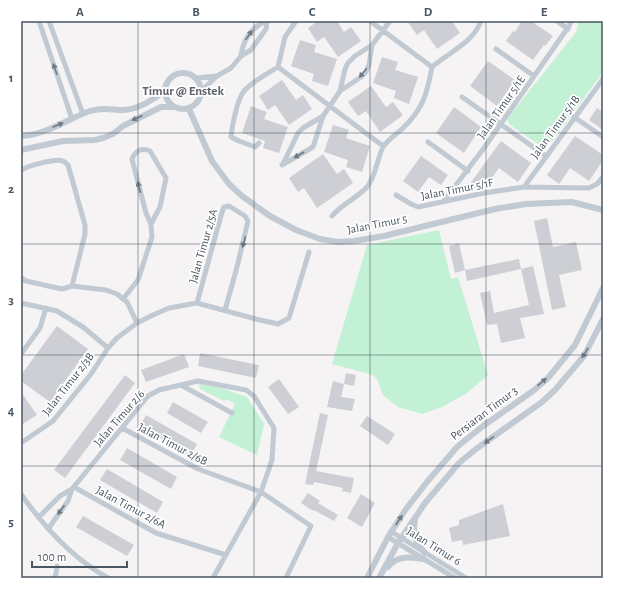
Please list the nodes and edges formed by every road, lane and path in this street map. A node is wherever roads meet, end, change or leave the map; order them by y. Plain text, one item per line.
1 (39, 21) edge
2 (49, 21) edge
3 (266, 21) edge
4 (296, 21) edge
5 (370, 21) edge
6 (390, 21) edge
7 (481, 21) edge
8 (557, 21) edge
9 (570, 21) edge
10 (568, 28) junction
11 (383, 31) junction
12 (372, 45) junction
13 (496, 48) dead end
14 (241, 56) junction
15 (278, 66) junction
16 (432, 66) junction
17 (217, 76) junction
18 (534, 76) junction
19 (197, 78) junction
20 (603, 79) edge
21 (165, 90) junction
22 (202, 90) junction
23 (340, 91) junction
24 (462, 97) dead end
25 (330, 106) junction
26 (174, 107) junction
27 (189, 109) junction
28 (83, 114) junction
29 (323, 116) junction
30 (574, 118) junction
31 (72, 119) junction
32 (500, 125) junction
33 (21, 136) edge
34 (603, 137) edge
35 (428, 142) dead end
36 (259, 143) dead end
37 (383, 146) junction
38 (21, 150) edge
39 (546, 156) junction
40 (21, 170) edge
41 (468, 170) junction
42 (603, 177) edge
43 (524, 187) junction
44 (396, 195) dead end
45 (443, 202) junction
46 (603, 210) edge
47 (332, 216) dead end
48 (151, 224) junction
49 (309, 252) dead end
50 (21, 278) edge
51 (72, 286) junction
52 (603, 288) edge
53 (123, 299) junction
54 (21, 303) edge
55 (197, 303) junction
56 (46, 308) junction
57 (224, 310) junction
58 (603, 319) edge
59 (137, 323) junction
60 (108, 348) junction
61 (21, 354) edge
62 (181, 384) junction
63 (232, 413) dead end
64 (122, 428) junction
65 (21, 442) edge
66 (73, 488) junction
67 (261, 492) junction
68 (21, 494) edge
69 (416, 516) junction
70 (39, 517) junction
71 (48, 529) junction
72 (390, 535) junction
73 (400, 540) junction
74 (226, 556) junction
75 (424, 556) junction
76 (57, 566) dead end
77 (380, 577) edge
78 (54, 578) edge
79 (108, 578) edge
80 (213, 578) edge
81 (286, 578) edge
82 (366, 578) edge
83 (455, 578) edge
84 (466, 578) edge

31 -> 1 street
2 - 28 street
3 - 14 street
14 -> 3 street
4 - 15 street
5 - 11 street
6 - 11 street
7 - 16 street
8 - 10 street
9 - 10 street, Jalan Timur 5/1E
10 - 18 street, Jalan Timur 5/1E
11 - 12 street
11 - 16 street
12 - 23 street
12 -> 23 street
13 - 18 street
14 - 17 street
15 - 25 street
15 - 36 street
16 - 37 street
17 - 19 street
17 - 22 street
18 - 32 street, Jalan Timur 5/1E
19 - 21 street
19 - 22 street
20 - 30 street, Jalan Timur 5/1B
21 - 26 street
21 - 28 street
22 - 27 street
23 - 25 street
24 - 32 street
25 - 29 street
25 - 37 street
26 - 27 street
26 -> 38 street
27 - 46 street, Jalan Timur 5
28 - 31 street
29 -> 29 street
30 - 34 street
30 - 39 street, Jalan Timur 5/1B
33 -> 31 street
32 - 39 street
32 - 41 street, Jalan Timur 5/1E
35 - 41 street
37 - 47 street
39 - 43 street, Jalan Timur 5/1B
40 - 51 street
41 - 45 street, Jalan Timur 5/1E
42 - 43 street, Jalan Timur 5/1F
43 - 45 street, Jalan Timur 5/1F
44 - 45 street, Jalan Timur 5/1F
48 -> 48 street
48 - 53 street
49 - 57 street
50 - 51 street
51 - 53 street
72 -> 52 street, Persiaran Timur 3
53 - 59 street
54 - 56 street
55 - 57 street
55 -> 57 street, Jalan Timur 2/5A
55 - 59 street, Jalan Timur 2/3B
56 - 60 street
56 - 61 street
58 -> 69 street, Persiaran Timur 3
59 - 60 street, Jalan Timur 2/3B
60 - 65 street, Jalan Timur 2/3B
62 - 63 street
62 - 64 street, Jalan Timur 2/6
62 - 67 street, Jalan Timur 2/6
64 - 66 street, Jalan Timur 2/6
64 - 67 street, Jalan Timur 2/6B
66 - 70 street
66 -> 71 street
66 - 74 street, Jalan Timur 2/6A
67 - 74 street, Jalan Timur 2/6
67 - 81 street, Jalan Timur 2/6B
68 - 70 street
69 - 73 street, Persiaran Timur 3
69 - 75 street
70 - 71 street
71 - 79 street
72 - 73 street, Jalan Timur 6
72 - 82 street, Persiaran Timur 3
73 - 75 street, Jalan Timur 6
73 - 77 street, Persiaran Timur 3
74 - 80 street, Jalan Timur 2/6
75 - 77 street
75 - 83 street, Jalan Timur 6
75 - 84 street, Jalan Timur 6
76 - 78 street

